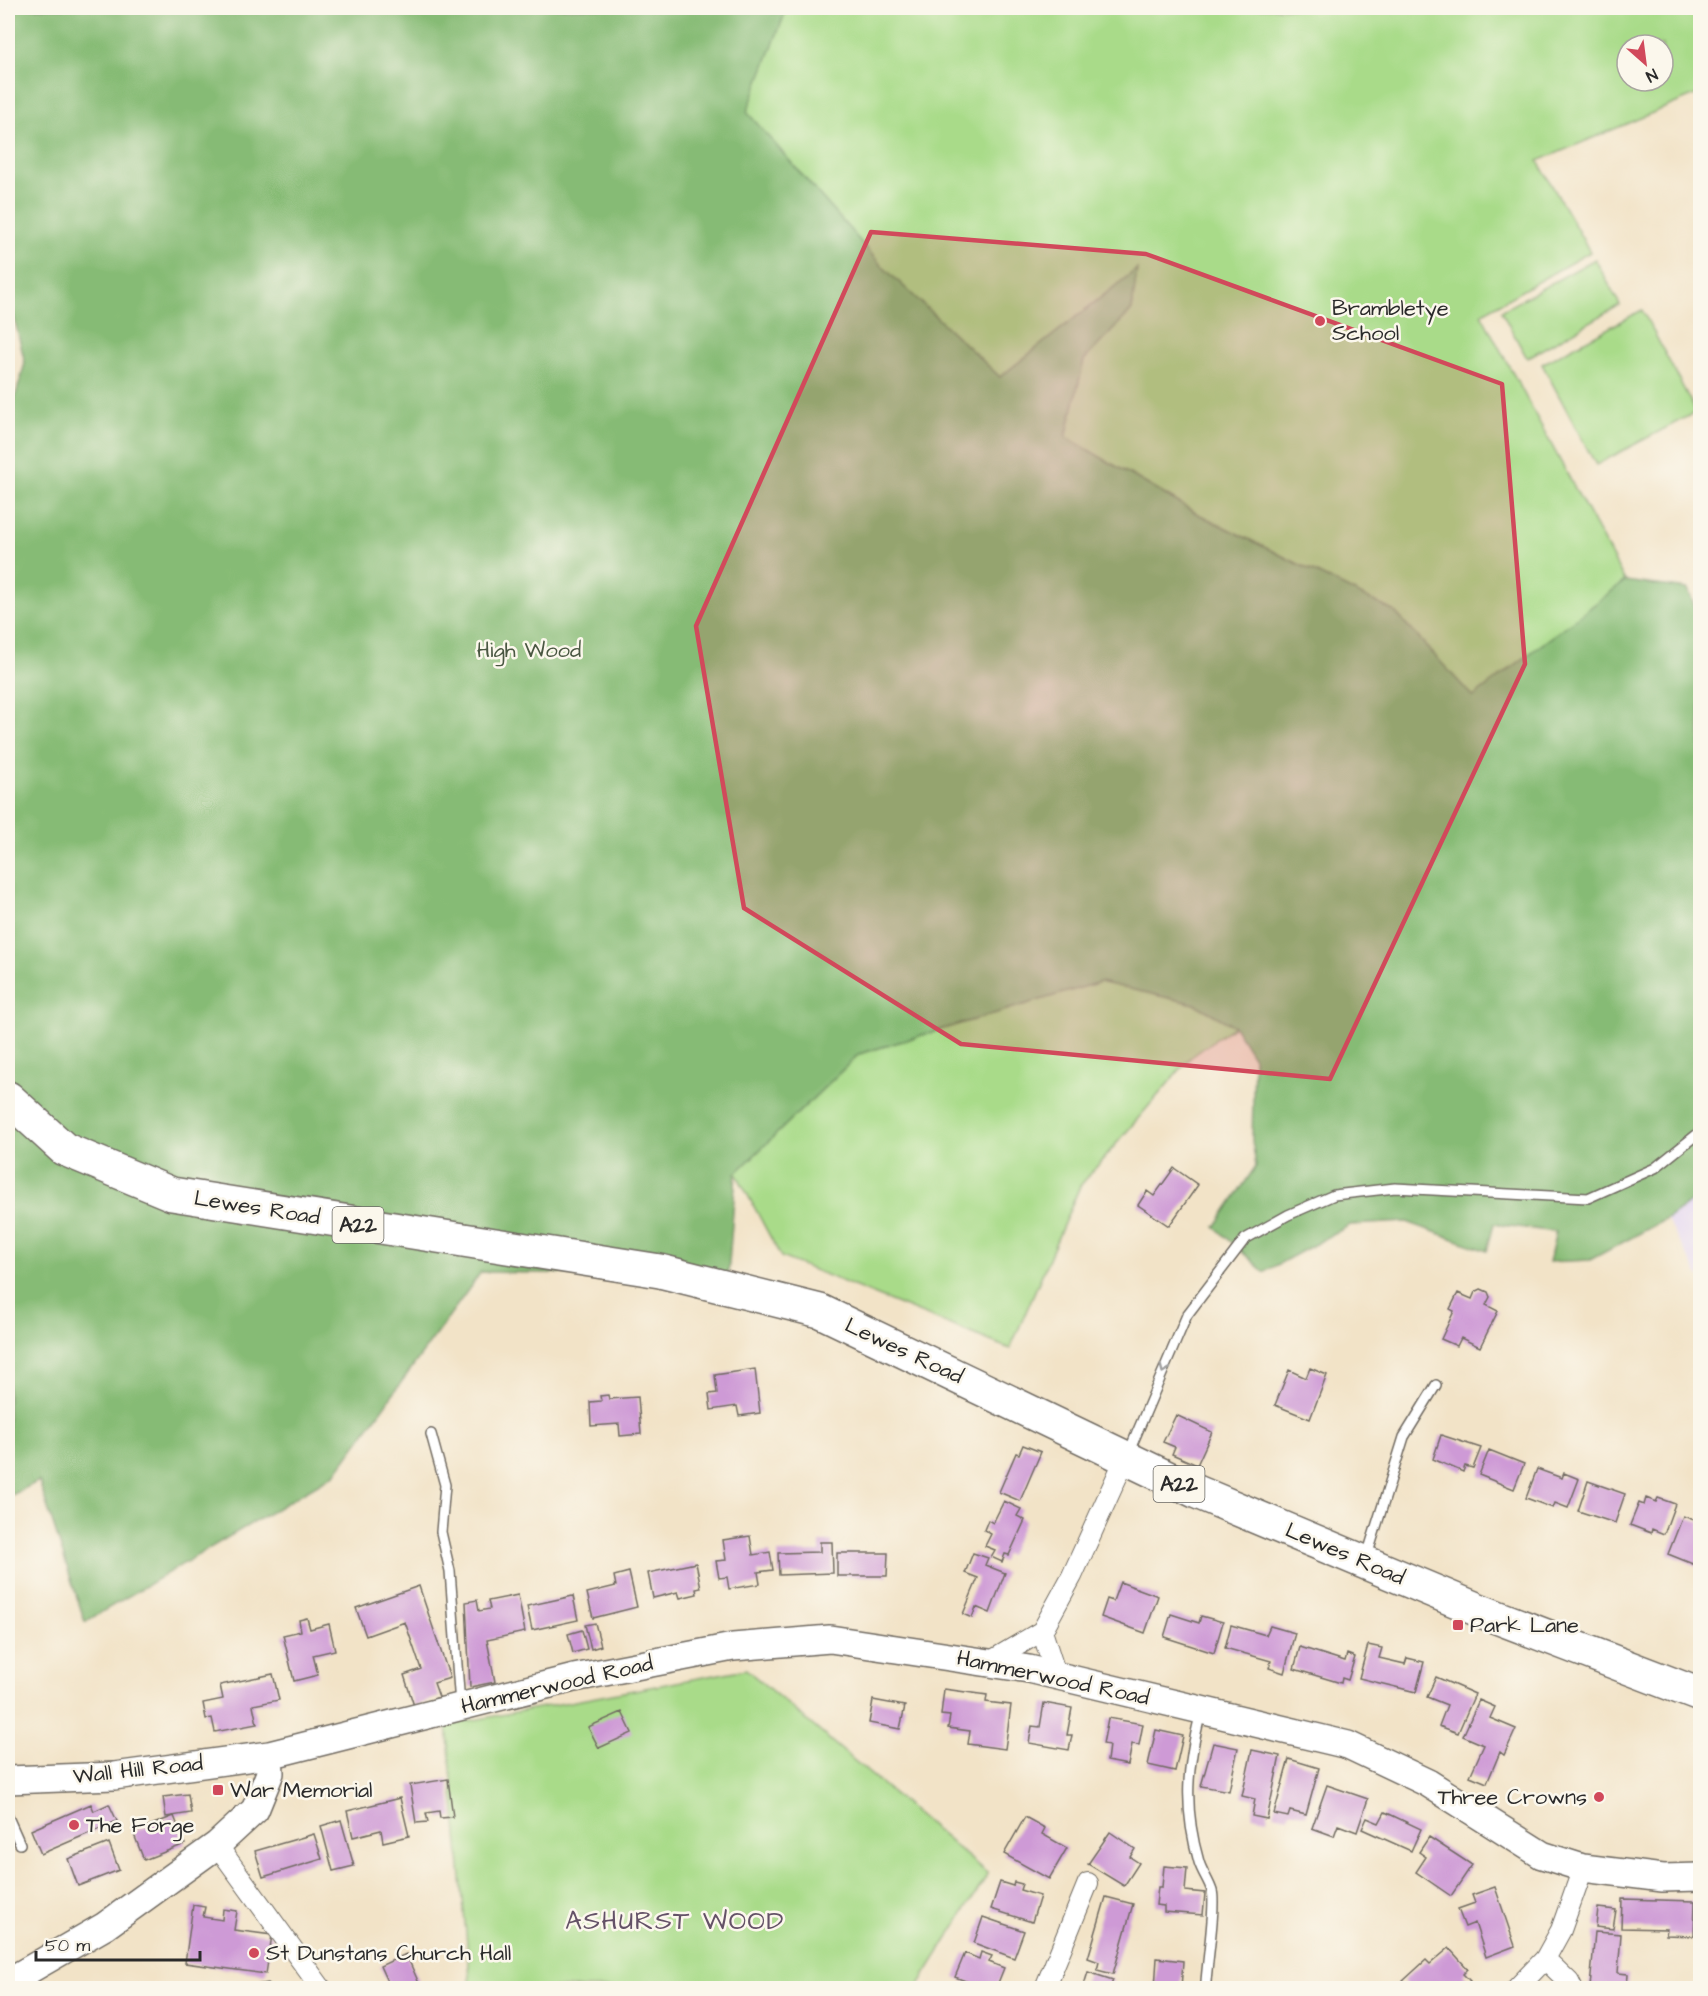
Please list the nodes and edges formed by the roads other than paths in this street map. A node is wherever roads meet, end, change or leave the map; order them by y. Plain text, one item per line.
1 (8, 1098) edge
2 (1701, 1132) edge
3 (1436, 1384) dead end
4 (431, 1434) dead end
5 (1125, 1459) junction
6 (1365, 1562) junction
7 (1042, 1631) junction
8 (991, 1661) junction
9 (1056, 1675) junction
10 (1701, 1695) edge
11 (460, 1708) junction
12 (1202, 1710) junction
13 (269, 1755) junction
14 (8, 1780) edge
15 (8, 1817) edge
16 (20, 1844) dead end
17 (217, 1845) junction
18 (1583, 1868) junction
19 (1701, 1877) edge
20 (1088, 1883) dead end
21 (1545, 1959) junction
22 (8, 1982) edge
23 (1206, 1982) dead end
24 (321, 1989) edge
25 (1045, 1989) edge
26 (1517, 1989) edge
27 (1572, 1989) edge

1 - 5 highway, Lewes Road / A22
2 -> 5 lane
3 - 6 lane
4 - 11 lane
5 - 6 highway, Lewes Road / A22
5 - 7 street
6 - 10 highway, Lewes Road / A22
7 - 8 street
7 - 9 street
8 - 9 street, Hammerwood Road
8 - 11 street, Hammerwood Road
9 - 12 street, Hammerwood Road
11 - 13 street, Hammerwood Road
12 - 18 street, Hammerwood Road
12 - 23 lane
13 - 14 street, Wall Hill Road
13 - 17 street
15 - 16 lane
17 - 22 street
17 - 24 street
18 - 19 street, Hammerwood Road
18 - 21 street
20 - 25 street
21 - 26 street
21 - 27 street

